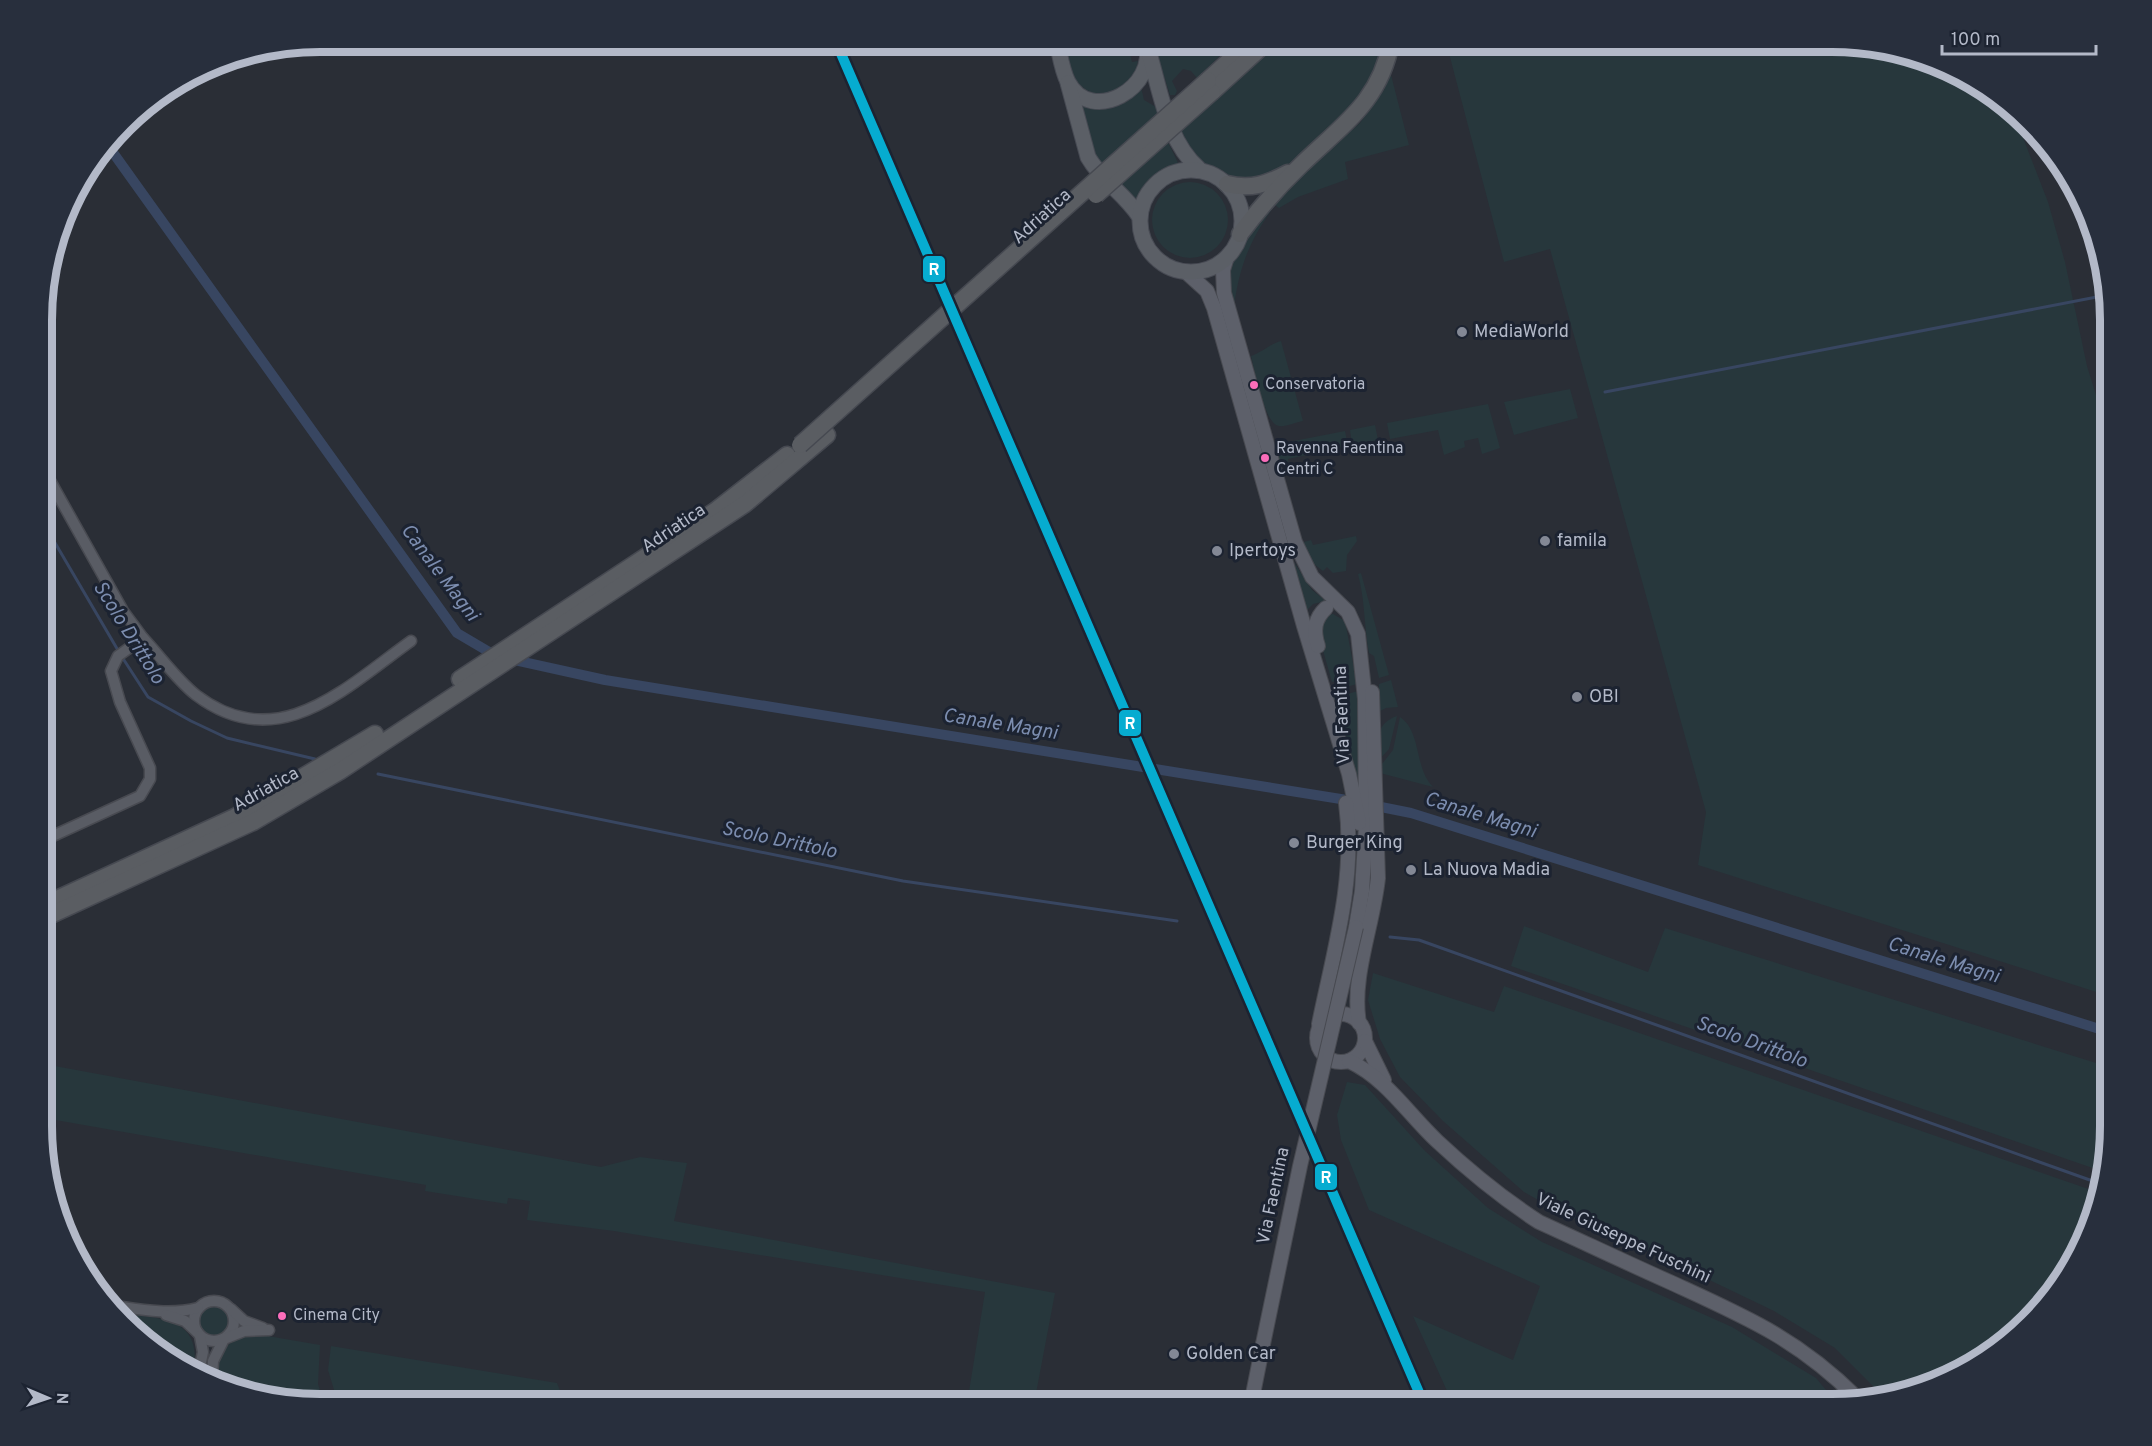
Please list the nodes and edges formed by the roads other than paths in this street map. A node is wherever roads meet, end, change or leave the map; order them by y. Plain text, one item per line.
1 (1060, 52) edge
2 (1146, 52) edge
3 (1149, 52) edge
4 (1243, 52) edge
5 (1383, 52) edge
6 (1388, 52) edge
7 (1382, 76) junction
8 (1068, 83) junction
9 (1297, 168) junction
10 (1199, 170) junction
11 (1227, 184) junction
12 (1139, 216) junction
13 (1240, 234) junction
14 (1227, 257) junction
15 (1186, 272) junction
16 (52, 484) edge
17 (1326, 608) junction
18 (1348, 612) junction
19 (1304, 626) junction
20 (143, 638) junction
21 (411, 641) dead end
22 (1317, 669) junction
23 (441, 698) junction
24 (1362, 824) junction
25 (52, 836) edge
26 (52, 901) edge
27 (52, 914) edge
28 (1359, 1023) junction
29 (1320, 1024) junction
30 (1365, 1041) junction
31 (1349, 1061) junction
32 (1390, 1089) junction
33 (124, 1307) edge
34 (198, 1308) junction
35 (230, 1309) junction
36 (154, 1312) junction
37 (199, 1334) junction
38 (224, 1339) junction
39 (200, 1365) edge
40 (212, 1371) edge
41 (1852, 1393) edge
42 (1253, 1394) edge

1 - 8 main road
2 - 8 main road
3 - 10 main road
4 - 23 highway, Adriatica, bridge
5 - 7 highway
6 - 7 highway
7 - 9 highway
8 - 12 main road
9 - 11 highway
9 - 13 highway
10 - 11 main road
10 - 12 main road
11 - 13 main road
12 - 15 main road
13 - 14 main road
14 - 15 main road
14 - 18 main road
15 - 19 main road, Via Faentina
16 - 20 street
17 - 18 main road
17 - 19 main road
17 - 22 main road
18 - 24 main road, Via Faentina
19 - 22 main road, Via Faentina
20 - 21 street
20 - 25 street
22 - 24 main road, Via Faentina
23 - 26 highway, Adriatica
23 - 27 highway, Adriatica
24 - 28 main road
24 - 29 main road
24 - 42 main road, Via Faentina, bridge
28 - 29 main road
28 - 30 main road
29 - 31 main road
30 - 31 main road
30 - 32 main road, Viale Giuseppe Fuschini
31 - 32 main road, Viale Giuseppe Fuschini
32 - 41 main road, Viale Giuseppe Fuschini
33 - 36 street
34 - 35 street
34 - 36 street
34 - 37 street
35 - 38 street
35 - 38 street
36 - 37 street
37 - 38 street
37 - 39 street
38 - 40 street

